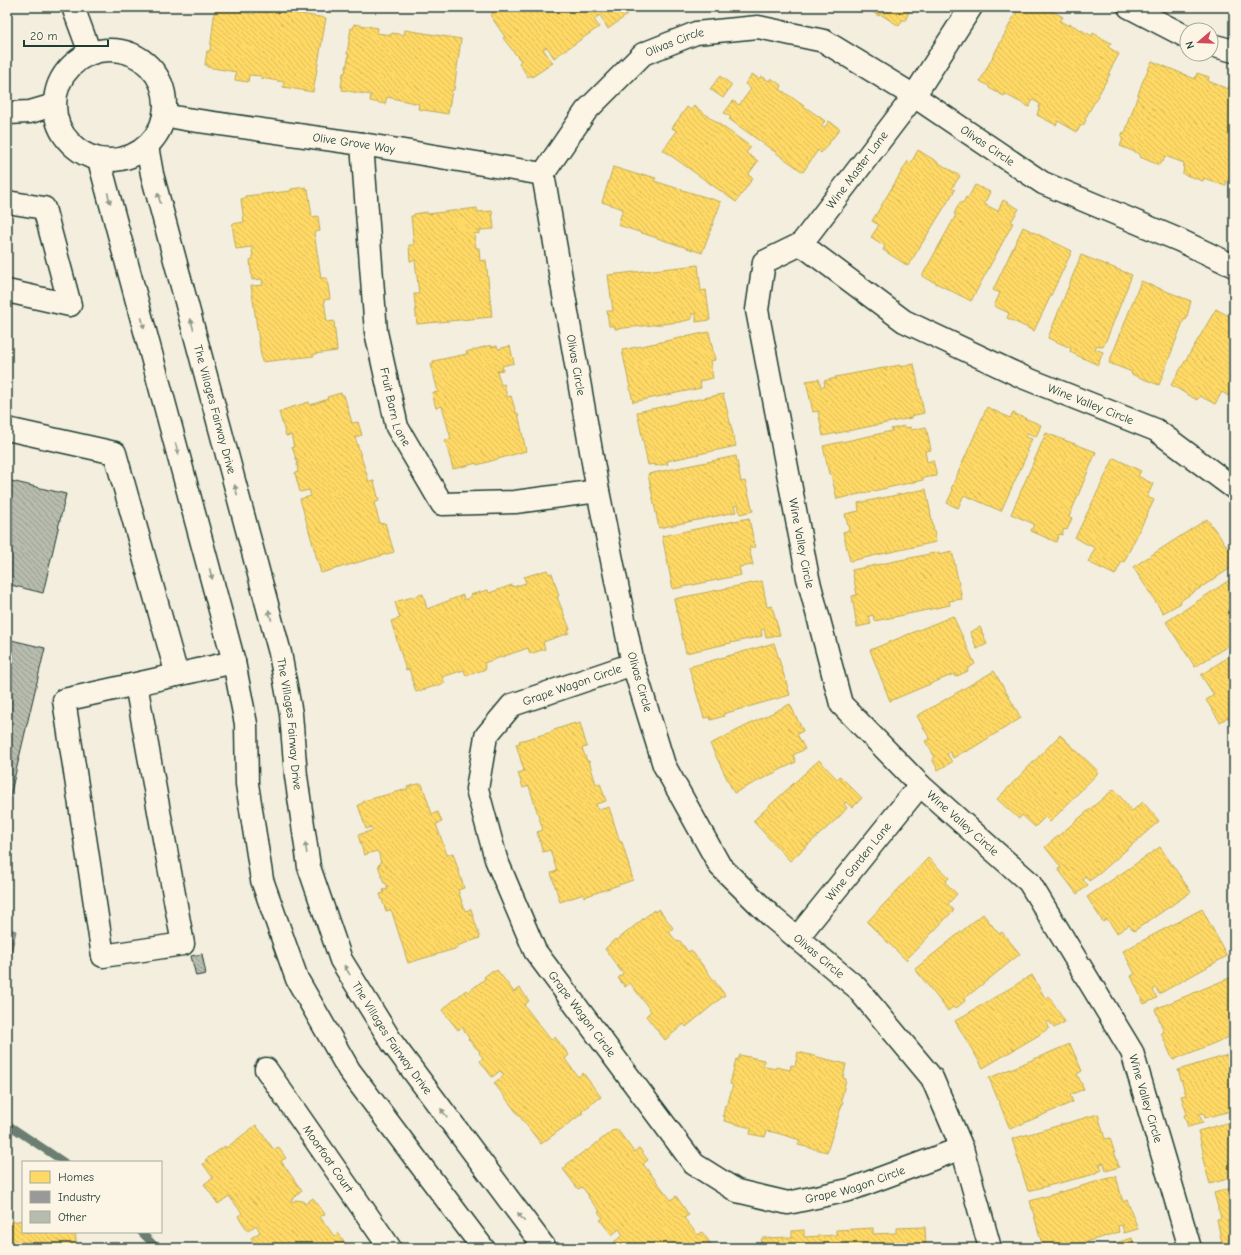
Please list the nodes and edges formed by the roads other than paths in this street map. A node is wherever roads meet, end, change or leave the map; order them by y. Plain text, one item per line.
1 (73, 7) edge
2 (971, 7) edge
3 (1129, 7) edge
4 (1179, 33) edge
5 (1219, 47) edge
6 (1234, 51) edge
7 (90, 53) junction
8 (914, 96) junction
9 (54, 105) junction
10 (7, 113) edge
11 (164, 115) junction
12 (362, 144) junction
13 (147, 146) junction
14 (99, 160) junction
15 (543, 174) junction
16 (7, 202) edge
17 (801, 244) junction
18 (1234, 266) edge
19 (7, 291) edge
20 (7, 429) edge
21 (1234, 488) edge
22 (598, 491) junction
23 (234, 662) junction
24 (633, 664) junction
25 (177, 675) junction
26 (136, 684) junction
27 (920, 785) junction
28 (798, 938) junction
29 (266, 1069) dead end
30 (962, 1148) junction
31 (390, 1248) edge
32 (483, 1248) edge
33 (545, 1248) edge
34 (990, 1248) edge
35 (1190, 1248) edge

1 - 7 street
2 - 8 street, Wine Master Lane
3 - 4 street
5 - 6 street
7 - 9 street
7 - 11 street
8 - 15 street, Olivas Circle
8 - 17 street, Wine Master Lane
8 - 18 street, Olivas Circle
9 - 10 street
9 - 14 street
11 - 12 street, Olive Grove Way
11 - 13 street
12 - 15 street, Olive Grove Way
12 - 22 street, Fruit Barn Lane
13 - 14 street
33 -> 13 street, The Villages Fairway Drive
14 -> 23 street
15 - 22 street, Olivas Circle
16 - 19 street
17 - 21 street, Wine Valley Circle
17 - 27 street, Wine Valley Circle
20 - 25 street
22 - 24 street, Olivas Circle
23 - 25 street
23 - 32 street
24 - 28 street, Olivas Circle
24 - 30 street, Grape Wagon Circle
25 - 26 street
26 - 26 street
27 - 28 street, Wine Garden Lane
27 - 35 street, Wine Valley Circle
28 - 30 street, Olivas Circle
29 - 31 street, Moorfoot Court
30 - 34 street, Olivas Circle

